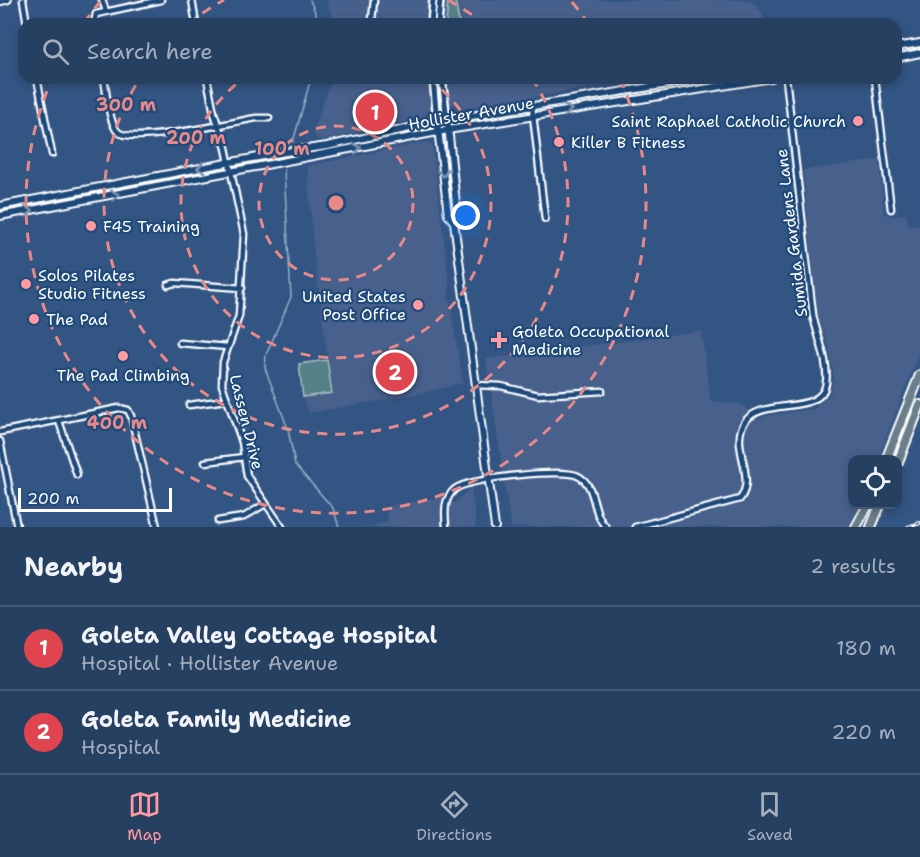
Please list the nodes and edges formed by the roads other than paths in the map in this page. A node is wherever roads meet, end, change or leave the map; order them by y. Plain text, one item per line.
1 (8, 0) edge
2 (23, 0) edge
3 (102, 0) edge
4 (161, 0) edge
5 (192, 0) edge
6 (374, 0) edge
7 (434, 0) edge
8 (440, 0) edge
9 (0, 2) edge
10 (106, 11) junction
11 (26, 18) edge
12 (95, 18) edge
13 (195, 18) edge
14 (372, 18) edge
15 (432, 18) edge
16 (438, 18) edge
17 (920, 43) edge
18 (902, 46) edge
19 (920, 53) edge
20 (902, 57) edge
21 (38, 84) edge
22 (105, 84) edge
23 (208, 84) edge
24 (434, 84) edge
25 (443, 84) edge
26 (667, 84) edge
27 (734, 84) edge
28 (787, 84) edge
29 (876, 84) edge
30 (532, 105) junction
31 (533, 116) junction
32 (269, 118) dead end
33 (447, 120) junction
34 (437, 122) junction
35 (218, 124) junction
36 (448, 130) junction
37 (438, 132) junction
38 (124, 135) junction
39 (120, 142) dead end
40 (52, 154) dead end
41 (230, 162) junction
42 (232, 173) junction
43 (0, 206) edge
44 (891, 209) dead end
45 (0, 216) edge
46 (545, 219) dead end
47 (454, 222) junction
48 (168, 285) dead end
49 (242, 288) junction
50 (180, 344) dead end
51 (228, 347) junction
52 (920, 375) edge
53 (475, 385) junction
54 (602, 392) dead end
55 (226, 400) junction
56 (189, 405) dead end
57 (920, 405) edge
58 (59, 421) junction
59 (0, 432) edge
60 (0, 441) edge
61 (888, 455) edge
62 (900, 455) edge
63 (244, 457) junction
64 (205, 462) dead end
65 (77, 475) dead end
66 (488, 478) junction
67 (265, 504) junction
68 (866, 509) edge
69 (878, 509) edge
70 (218, 521) dead end
71 (858, 524) edge
72 (17, 527) edge
73 (157, 527) edge
74 (282, 527) edge
75 (446, 527) edge
76 (495, 527) edge
77 (606, 527) edge
78 (635, 527) edge
79 (871, 527) edge

1 - 9 street
2 - 11 street
3 - 10 street
4 - 10 street
5 - 13 street
6 - 14 street
7 - 15 street
8 - 16 street
10 - 12 street
17 - 18 main road
19 - 20 main road
21 - 40 street
22 - 38 street
23 - 35 street, Lassen Drive
24 - 34 street
25 - 33 street
26 - 30 main road, Hollister Avenue
31 -> 27 main road, Hollister Avenue
28 - 78 street, Sumida Gardens Lane
29 - 44 street
30 - 31 street
30 - 33 main road, Hollister Avenue
31 - 36 main road, Hollister Avenue
31 - 46 street
32 - 35 street
33 - 34 main road, Hollister Avenue
33 - 36 main road
34 - 37 main road
34 - 41 main road, Hollister Avenue
35 - 38 street
35 - 41 street, Lassen Drive
36 - 37 main road, Hollister Avenue
36 - 47 main road
42 -> 37 main road, Hollister Avenue
37 -> 47 main road
38 - 39 street
41 - 42 street, Lassen Drive
41 -> 43 main road, Hollister Avenue
45 -> 42 main road, Hollister Avenue
42 - 49 street, Lassen Drive
47 - 53 main road
48 - 49 street
49 - 51 street, Lassen Drive
50 - 51 street
51 - 55 street, Lassen Drive
52 - 61 highway
53 - 54 street
53 - 66 main road
55 - 56 street
55 - 63 street, Lassen Drive
57 - 62 highway
58 - 59 street
58 - 65 street
58 - 73 street
60 - 72 street
63 - 64 street
63 - 67 street, Lassen Drive
66 - 75 street
66 - 76 main road
66 - 77 street
67 - 70 street
67 - 74 street, Lassen Drive
68 - 71 highway
69 - 79 highway

